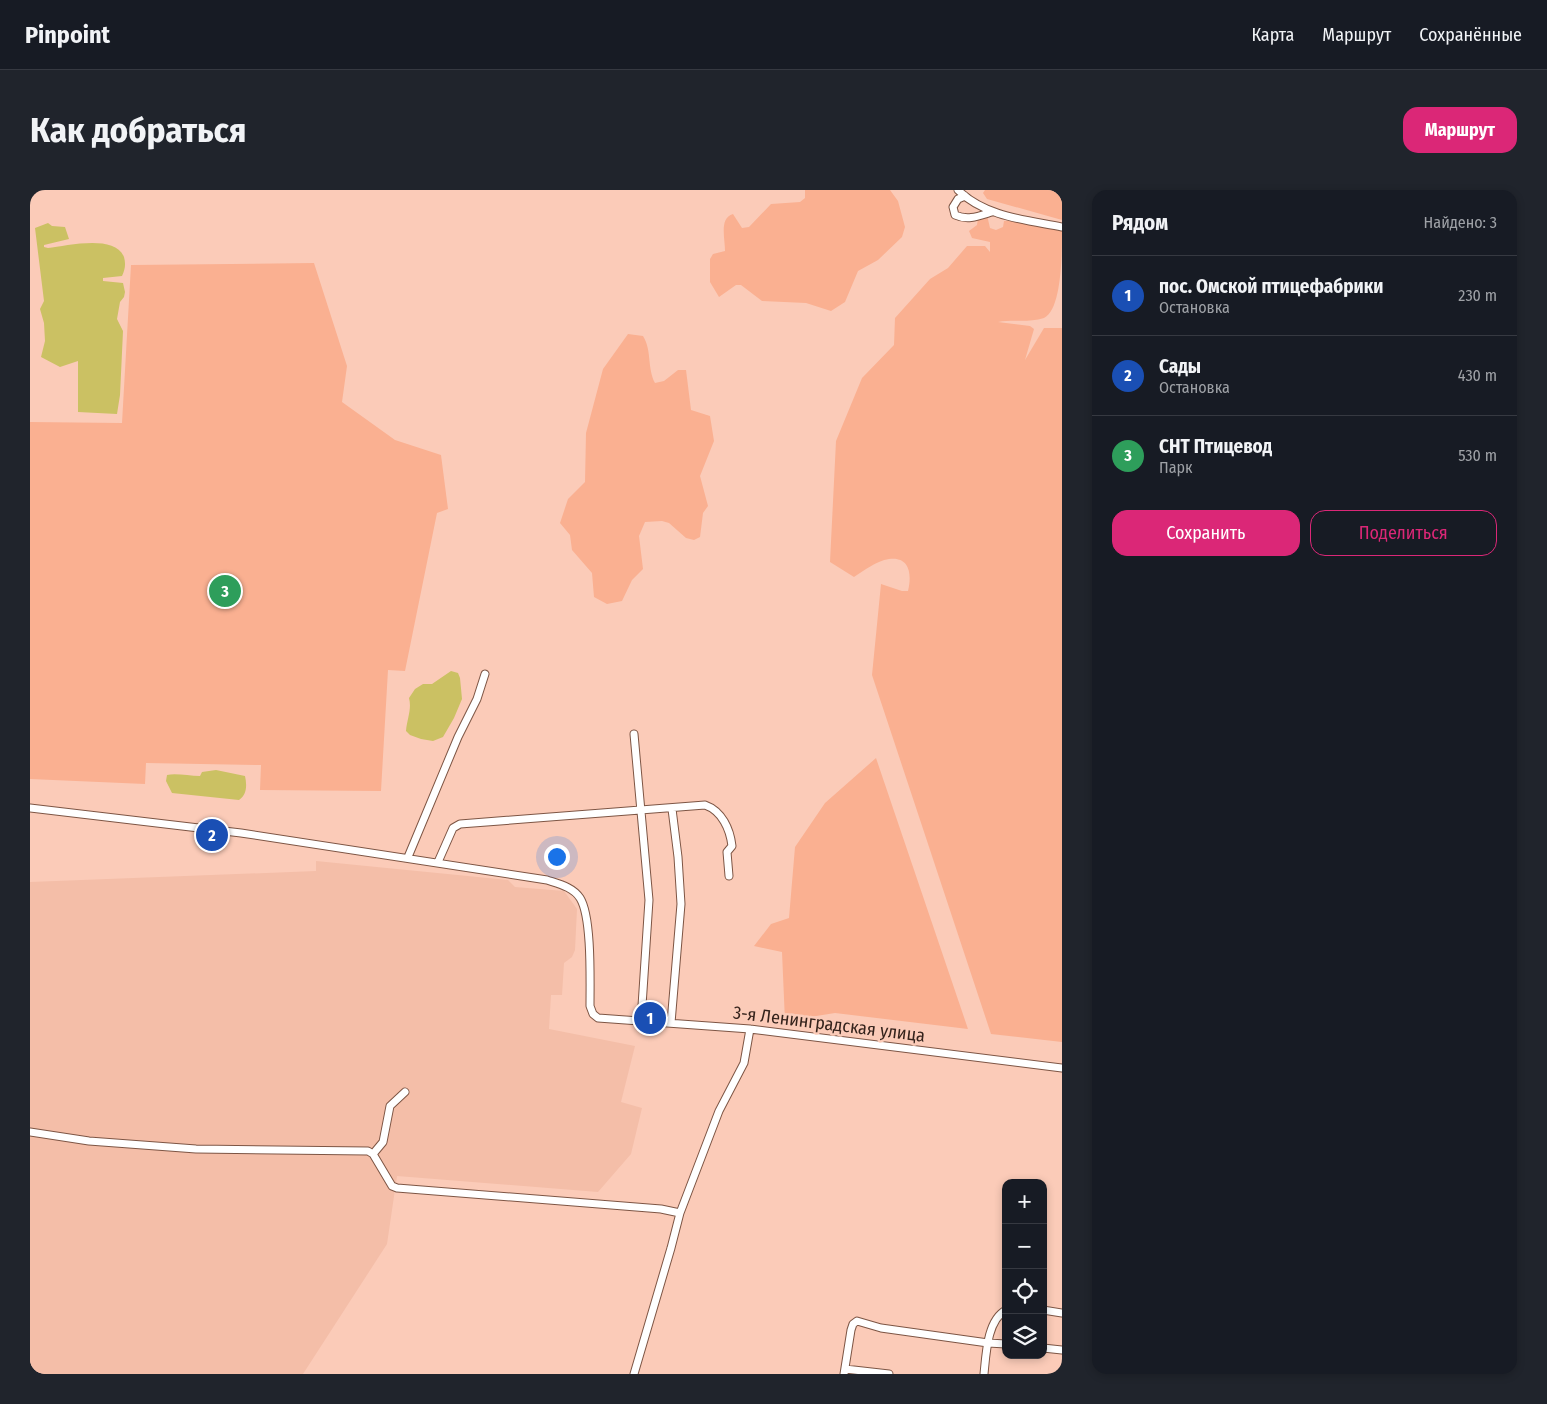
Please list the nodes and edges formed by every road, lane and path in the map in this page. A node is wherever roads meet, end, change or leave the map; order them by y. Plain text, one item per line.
1 (958, 190) edge
2 (965, 196) junction
3 (992, 212) junction
4 (1062, 227) edge
5 (485, 674) dead end
6 (634, 734) dead end
7 (30, 808) edge
8 (672, 809) junction
9 (642, 810) junction
10 (408, 857) junction
11 (438, 862) junction
12 (730, 876) dead end
13 (641, 1021) junction
14 (671, 1023) junction
15 (750, 1029) junction
16 (1062, 1068) edge
17 (405, 1092) dead end
18 (30, 1132) edge
19 (374, 1154) junction
20 (680, 1213) junction
21 (1047, 1311) edge
22 (1002, 1313) edge
23 (1062, 1313) edge
24 (988, 1343) junction
25 (1002, 1344) edge
26 (1047, 1348) edge
27 (1062, 1350) edge
28 (845, 1371) edge
29 (634, 1374) edge
30 (889, 1374) edge
31 (984, 1374) edge

1 - 2 street
2 - 3 street
2 - 3 street
3 - 4 street
5 - 10 street
6 - 9 street
7 - 10 street
8 - 9 street
8 - 12 street
8 - 14 street
9 - 11 street
9 - 13 street
10 - 11 street
11 - 13 street, 3-я Ленинградская улица
13 - 14 street, 3-я Ленинградская улица
14 - 15 street, 3-я Ленинградская улица
15 - 16 street, 3-я Ленинградская улица
15 - 20 street
17 - 19 street
18 - 19 street
19 - 20 street
20 - 29 street
21 - 23 street
22 - 24 street
24 - 25 street
24 - 28 street
24 - 31 street
26 - 27 street
28 - 30 street

